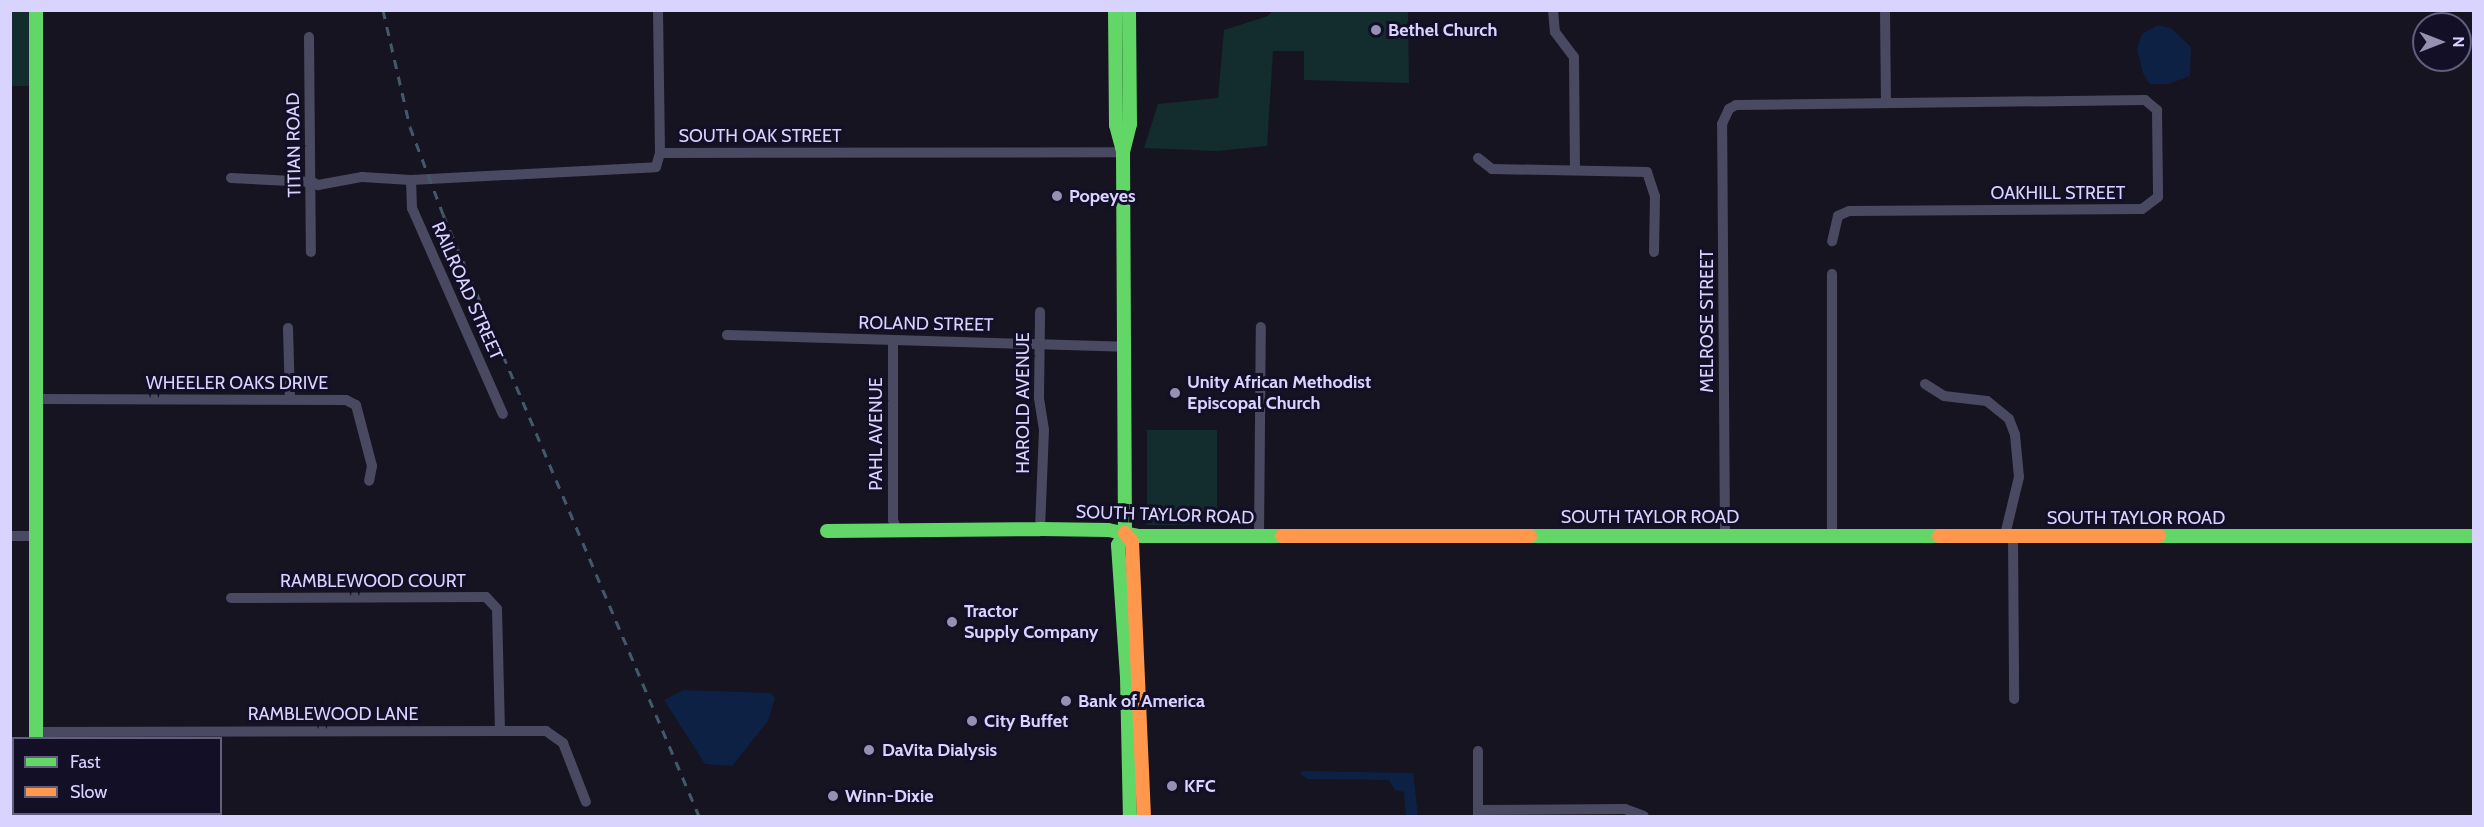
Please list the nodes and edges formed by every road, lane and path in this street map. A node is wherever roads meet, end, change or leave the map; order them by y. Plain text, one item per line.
1 (36, 10) edge
2 (658, 10) edge
3 (1115, 10) edge
4 (1129, 10) edge
5 (1553, 10) edge
6 (1885, 10) edge
7 (309, 37) dead end
8 (1886, 103) junction
9 (1729, 109) joint
10 (1123, 152) junction
11 (660, 153) junction
12 (1478, 158) dead end
13 (1575, 168) junction
14 (231, 178) dead end
15 (411, 180) junction
16 (312, 182) junction
17 (1832, 241) dead end
18 (311, 252) dead end
19 (1654, 252) dead end
20 (1832, 274) dead end
21 (1040, 312) dead end
22 (1261, 327) dead end
23 (288, 328) dead end
24 (727, 335) dead end
25 (893, 340) junction
26 (1039, 342) junction
27 (1124, 347) junction
28 (1925, 384) dead end
29 (39, 399) junction
30 (290, 399) junction
31 (503, 414) dead end
32 (369, 481) dead end
33 (896, 528) junction
34 (1040, 529) junction
35 (827, 531) dead end
36 (1125, 533) junction
37 (1725, 535) junction
38 (10, 536) edge
39 (38, 536) junction
40 (1258, 536) junction
41 (1832, 536) junction
42 (2009, 536) junction
43 (2474, 536) edge
44 (231, 598) dead end
45 (2014, 699) dead end
46 (500, 730) junction
47 (36, 735) edge
48 (1478, 751) dead end
49 (586, 802) dead end
50 (1478, 813) edge
51 (1130, 816) edge
52 (1144, 816) edge
53 (1644, 816) edge

1 - 29 street
2 - 11 street
3 - 10 street
4 - 10 street
5 - 13 street
6 - 8 street
7 - 16 street, TITIAN ROAD
8 - 9 street, OAKHILL STREET
8 - 17 street, OAKHILL STREET
9 - 37 street, MELROSE STREET
10 - 11 street, SOUTH OAK STREET
10 - 27 street
11 - 15 street, SOUTH OAK STREET
12 - 13 street
13 - 19 street
14 - 16 street, SOUTH OAK STREET
15 - 16 street, SOUTH OAK STREET
15 - 31 street, RAILROAD STREET
16 - 18 street, TITIAN ROAD
20 - 41 street
21 - 26 street, HAROLD AVENUE
22 - 40 street
23 - 30 street
24 - 25 street, ROLAND STREET
25 - 26 street, ROLAND STREET
25 - 33 street, PAHL AVENUE
26 - 27 street, ROLAND STREET
26 - 34 street, HAROLD AVENUE
27 - 36 street
28 - 42 street
29 - 30 street, WHEELER OAKS DRIVE
29 - 39 street
30 - 32 street, WHEELER OAKS DRIVE
33 - 34 street, SOUTH TAYLOR ROAD
33 - 35 street, SOUTH TAYLOR ROAD
34 - 36 street, SOUTH TAYLOR ROAD
36 - 40 street, SOUTH TAYLOR ROAD
36 - 51 street
36 - 52 street
37 - 40 street, SOUTH TAYLOR ROAD
37 - 41 street, SOUTH TAYLOR ROAD
38 - 39 street
39 - 47 street
41 - 42 street, SOUTH TAYLOR ROAD
42 - 43 street, SOUTH TAYLOR ROAD
42 - 45 street
44 - 46 street, RAMBLEWOOD COURT
46 - 47 street, RAMBLEWOOD LANE
46 - 49 street, RAMBLEWOOD LANE
48 - 50 street
50 - 53 street

